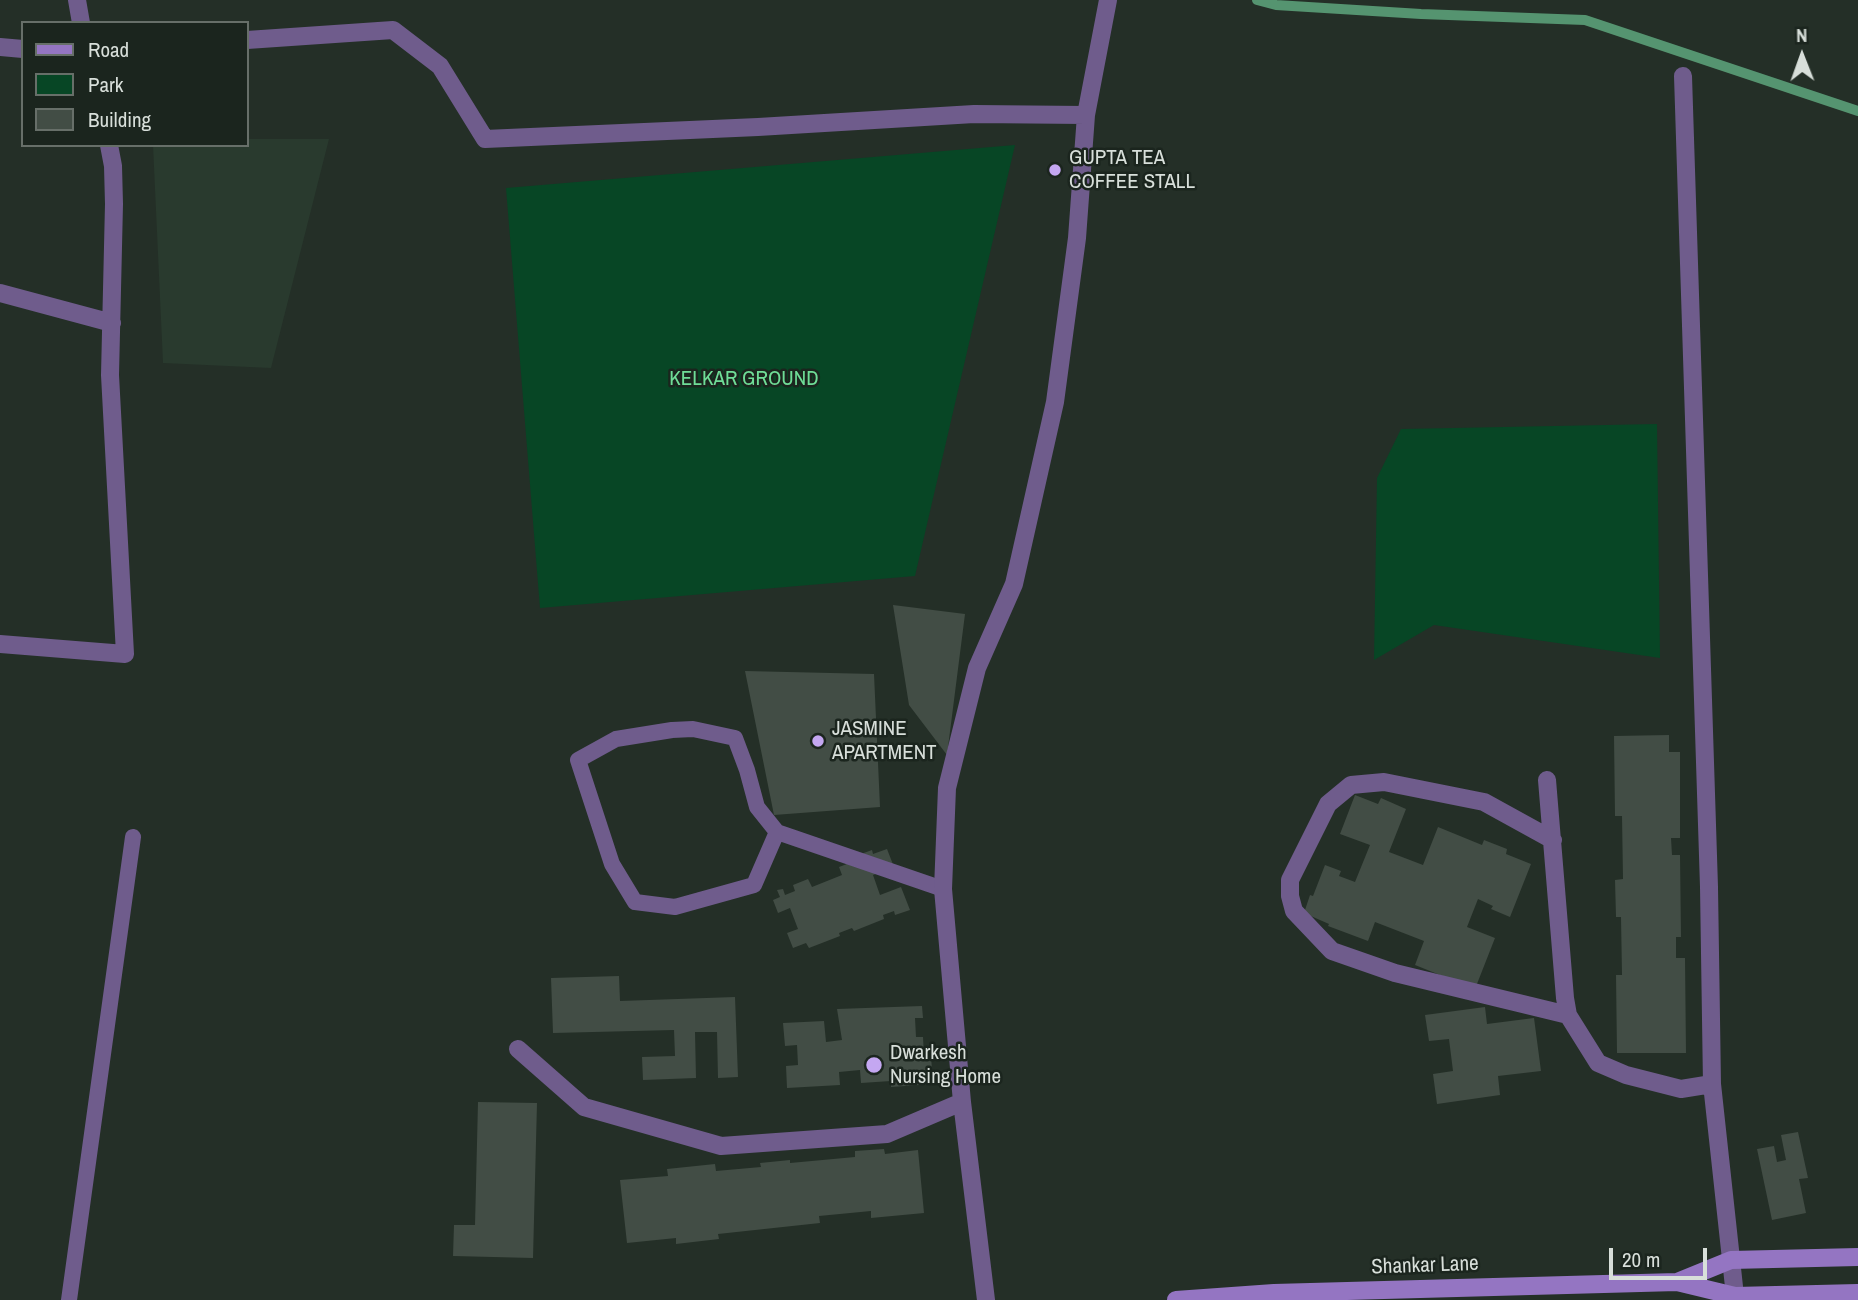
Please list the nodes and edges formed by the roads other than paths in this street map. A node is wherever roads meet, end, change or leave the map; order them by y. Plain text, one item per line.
1 (77, 0) edge
2 (1108, 0) edge
3 (81, 21) edge
4 (248, 40) edge
5 (0, 47) edge
6 (21, 49) edge
7 (1683, 76) dead end
8 (1086, 115) junction
9 (109, 147) edge
10 (0, 293) edge
11 (111, 323) junction
12 (0, 644) edge
13 (1547, 780) dead end
14 (777, 832) junction
15 (133, 837) dead end
16 (1553, 839) junction
17 (943, 889) junction
18 (1568, 1015) junction
19 (519, 1049) dead end
20 (1712, 1084) junction
21 (962, 1102) junction
22 (1858, 1257) edge
23 (1731, 1259) junction
24 (1677, 1282) junction
25 (1858, 1293) edge
26 (1350, 1296) edge
27 (1735, 1296) junction
28 (69, 1300) edge
29 (986, 1300) edge
30 (1176, 1300) edge

1 - 3 street
2 - 8 street
4 - 8 street
5 - 6 street
7 - 20 street
8 - 17 street
9 - 11 street
10 - 11 street
11 - 12 street
13 - 16 street
14 - 14 lane
14 - 17 lane
15 - 28 lane
16 - 18 street
16 - 18 street
17 - 21 street
18 - 20 street
19 - 21 street
20 - 23 street
21 - 29 street
22 - 23 street, Shankar Lane
23 - 24 street, Shankar Lane
23 - 27 street
24 - 26 street, Shankar Lane
24 - 27 street, Shankar Lane
25 - 27 street, Shankar Lane
26 - 30 street, Shankar Lane

